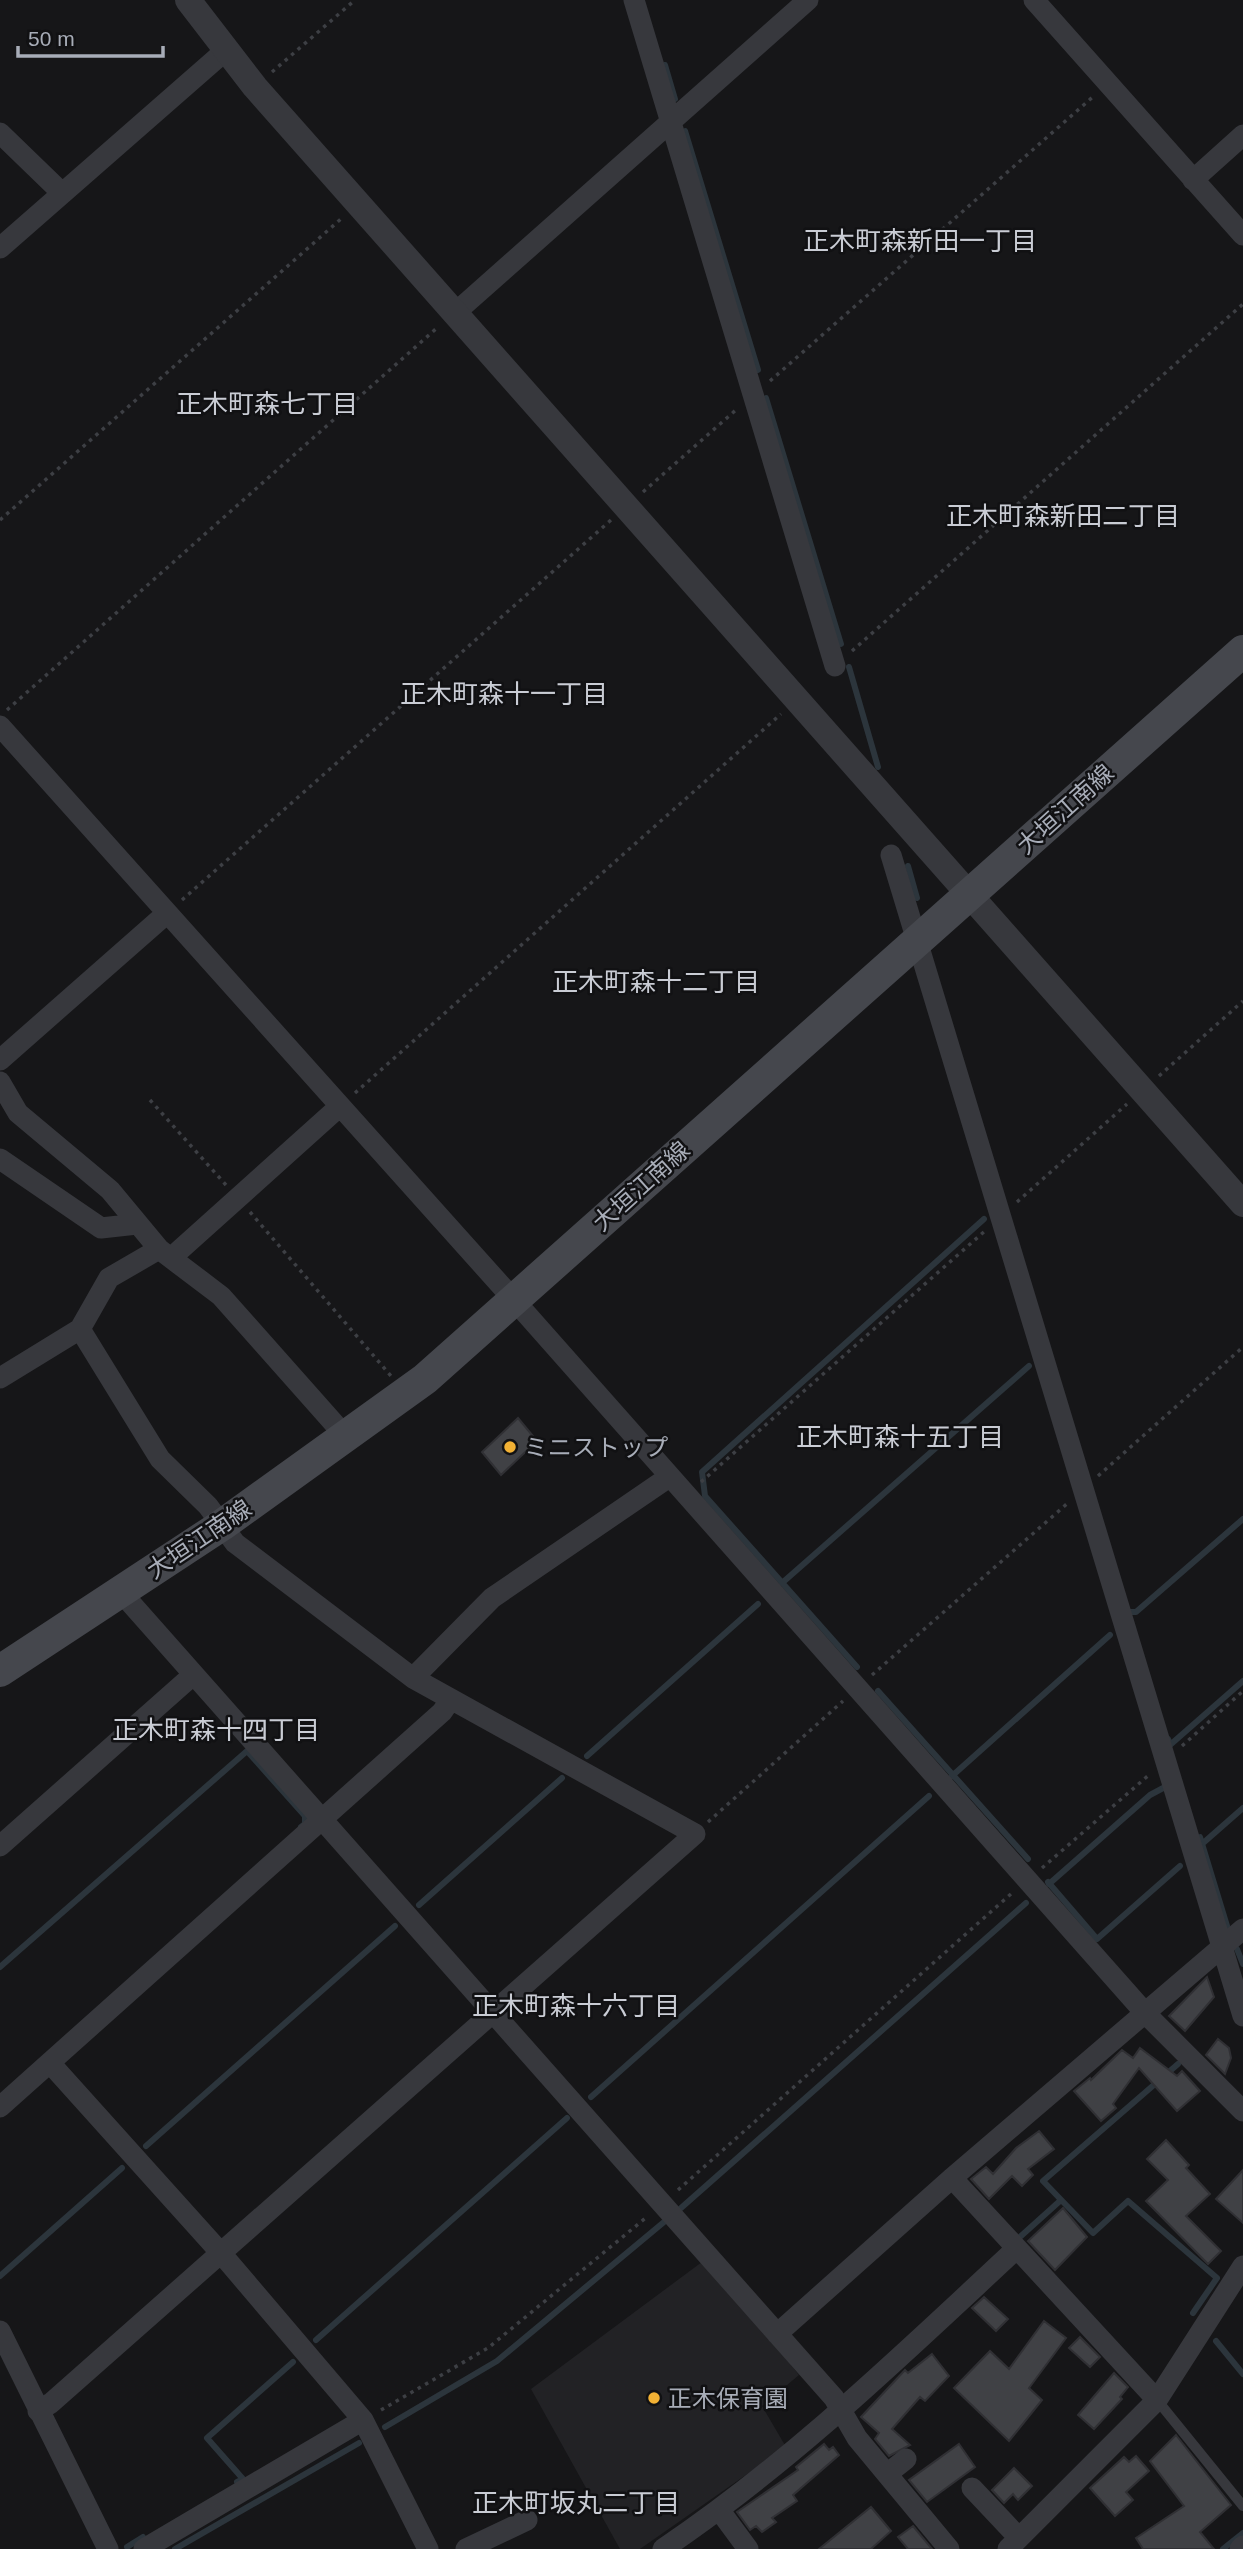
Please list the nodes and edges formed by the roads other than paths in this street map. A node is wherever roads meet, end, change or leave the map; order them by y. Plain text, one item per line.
1 (188, 0) edge
2 (634, 0) edge
3 (808, 0) edge
4 (1034, 0) edge
5 (225, 51) junction
6 (671, 123) junction
7 (0, 133) edge
8 (1243, 135) edge
9 (1193, 180) junction
10 (62, 193) junction
11 (1243, 235) edge
12 (0, 248) edge
13 (455, 313) junction
14 (1243, 650) edge
15 (835, 666) dead end
16 (0, 726) edge
17 (891, 855) dead end
18 (969, 895) junction
19 (166, 914) junction
20 (917, 942) junction
21 (0, 1060) edge
22 (0, 1082) edge
23 (340, 1107) junction
24 (0, 1158) edge
25 (1243, 1204) edge
26 (137, 1224) junction
27 (166, 1253) junction
28 (514, 1300) junction
29 (80, 1329) junction
30 (0, 1378) edge
31 (347, 1438) junction
32 (669, 1477) junction
33 (222, 1525) junction
34 (120, 1591) junction
35 (0, 1671) edge
36 (193, 1675) junction
37 (413, 1678) junction
38 (452, 1699) junction
39 (321, 1819) junction
40 (0, 1846) edge
41 (1243, 1929) edge
42 (1222, 1948) junction
43 (492, 2011) junction
44 (1146, 2014) junction
45 (1243, 2016) edge
46 (50, 2063) junction
47 (0, 2107) edge
48 (1243, 2111) edge
49 (953, 2178) junction
50 (1016, 2249) junction
51 (220, 2252) junction
52 (1243, 2266) edge
53 (0, 2331) edge
54 (778, 2334) junction
55 (1157, 2400) junction
56 (38, 2411) junction
57 (842, 2411) junction
58 (363, 2420) junction
59 (906, 2459) dead end
60 (887, 2474) junction
61 (972, 2488) dead end
62 (1243, 2506) edge
63 (720, 2511) junction
64 (527, 2520) dead end
65 (1014, 2543) edge
66 (108, 2549) edge
67 (144, 2549) edge
68 (428, 2549) edge
69 (466, 2549) edge
70 (663, 2549) edge
71 (748, 2549) edge
72 (949, 2549) edge

1 - 5 street
2 - 6 street
3 - 6 street
4 - 9 street
5 - 10 street
5 - 13 street
6 - 13 street
6 - 15 street
7 - 10 street
8 - 9 street
9 - 11 street
10 - 12 street
13 - 18 street
14 - 18 main road, 大垣江南線
16 - 19 street
17 - 20 street
18 - 20 main road, 大垣江南線
18 - 25 street
19 - 21 street
19 - 23 street
20 - 28 main road, 大垣江南線
20 - 42 street
22 - 26 street
23 - 27 street
23 - 28 street
24 - 26 street
26 - 27 street
27 - 29 street
27 - 31 street
28 - 31 main road, 大垣江南線
28 - 32 street
29 - 30 street
29 - 33 street
31 - 33 main road, 大垣江南線
32 - 37 street
32 - 44 street
33 - 34 main road, 大垣江南線
33 - 37 street
34 - 35 main road, 大垣江南線
34 - 36 street
36 - 39 street
36 - 40 street
37 - 38 street
38 - 39 street
38 - 43 street
39 - 43 street
39 - 46 street
41 - 42 street
42 - 44 street
42 - 45 street
43 - 51 street
43 - 54 street
44 - 48 street
44 - 49 street
46 - 47 street
46 - 51 street
49 - 50 street
49 - 54 street
50 - 55 street
50 - 57 street
51 - 56 street
51 - 58 street
52 - 55 street
53 - 56 street
54 - 57 street
55 - 62 lane
55 - 65 street
56 - 66 street
57 - 60 street
57 - 63 street
58 - 67 street
58 - 68 street
59 - 60 street
60 - 72 street
61 - 65 street
63 - 70 street
63 - 71 street
64 - 69 street

